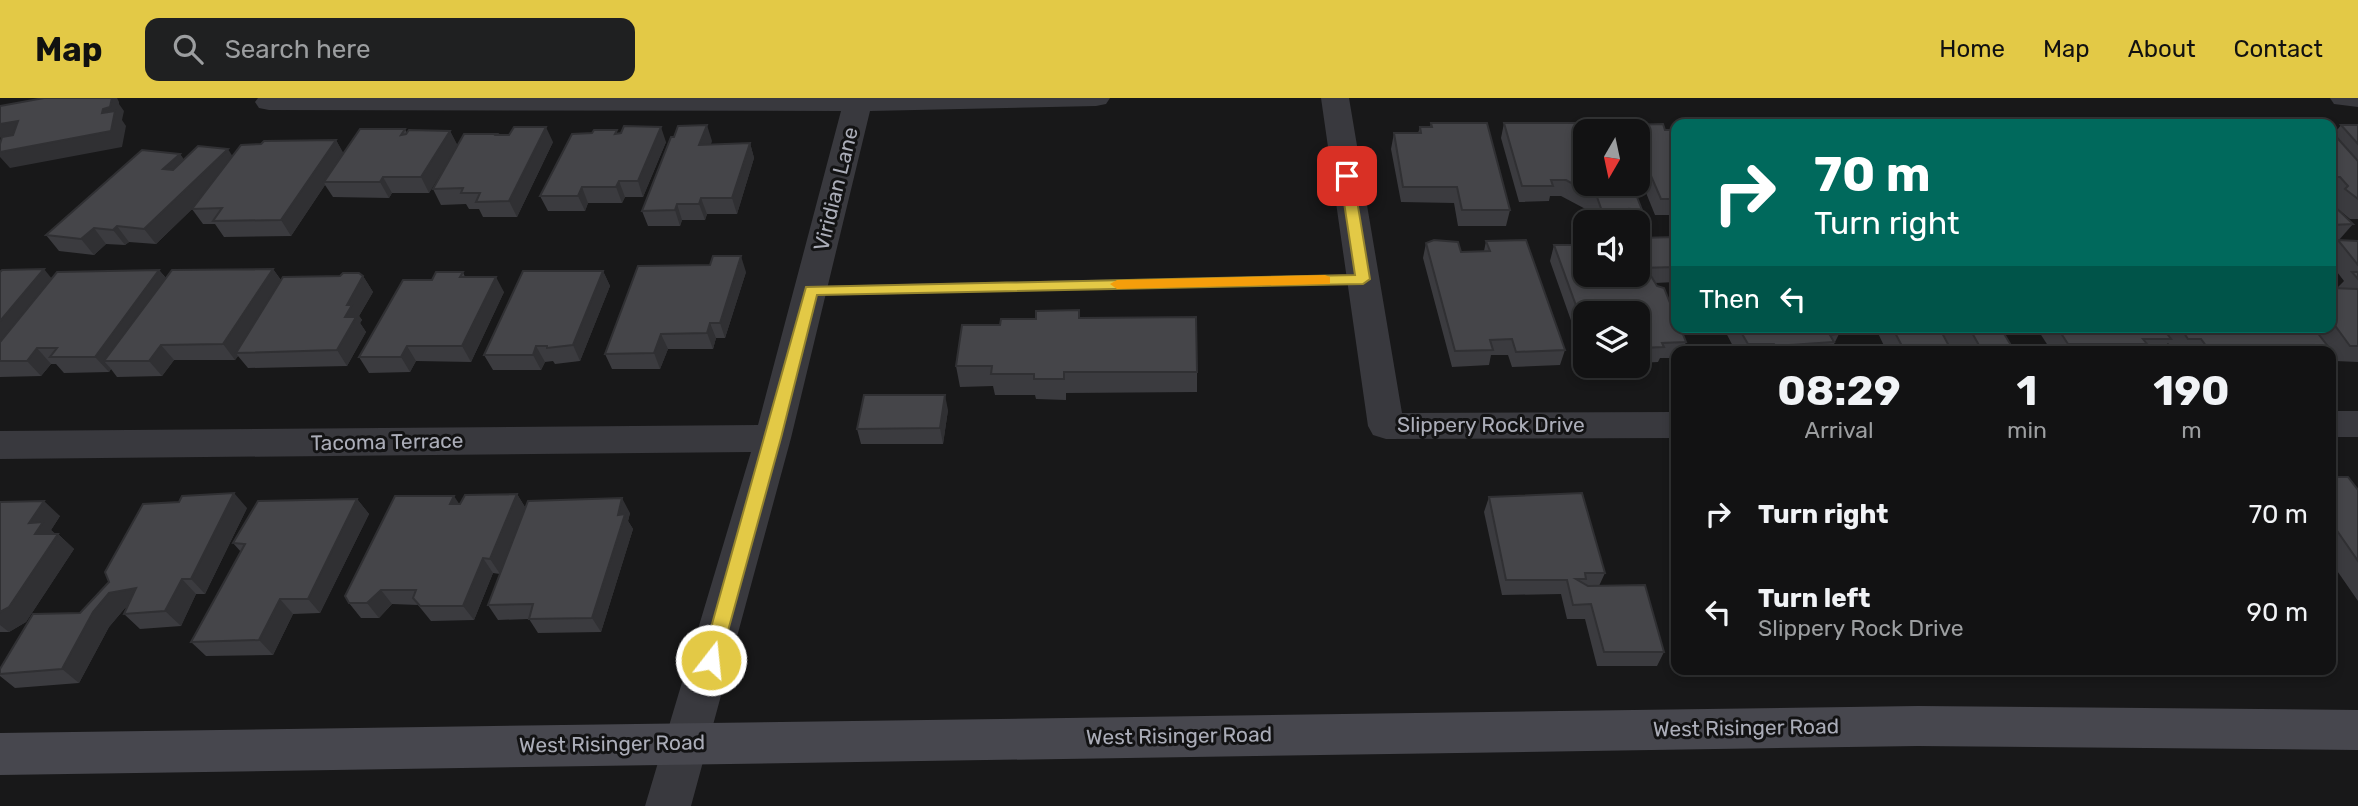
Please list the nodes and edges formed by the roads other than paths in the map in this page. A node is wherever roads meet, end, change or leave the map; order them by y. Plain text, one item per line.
1 (1096, 98) edge
2 (1335, 98) edge
3 (2344, 98) edge
4 (2358, 99) edge
5 (858, 100) edge
6 (269, 102) dead end
7 (1363, 279) junction
8 (811, 290) junction
9 (2336, 424) edge
10 (2358, 424) edge
11 (1671, 425) edge
12 (773, 438) junction
13 (0, 445) edge
14 (2358, 730) edge
15 (688, 743) junction
16 (0, 754) edge
17 (668, 806) edge

1 - 5 street
2 - 7 street, Slippery Rock Drive
3 - 4 street
5 - 6 street
5 - 8 street, Viridian Lane
7 - 8 lane
7 - 11 street, Slippery Rock Drive
8 - 12 street, Viridian Lane
9 - 10 street
12 - 13 street, Tacoma Terrace
12 - 15 street, Viridian Lane
14 - 15 main road, West Risinger Road
15 - 16 main road, West Risinger Road
15 - 17 street, Viridian Lane

